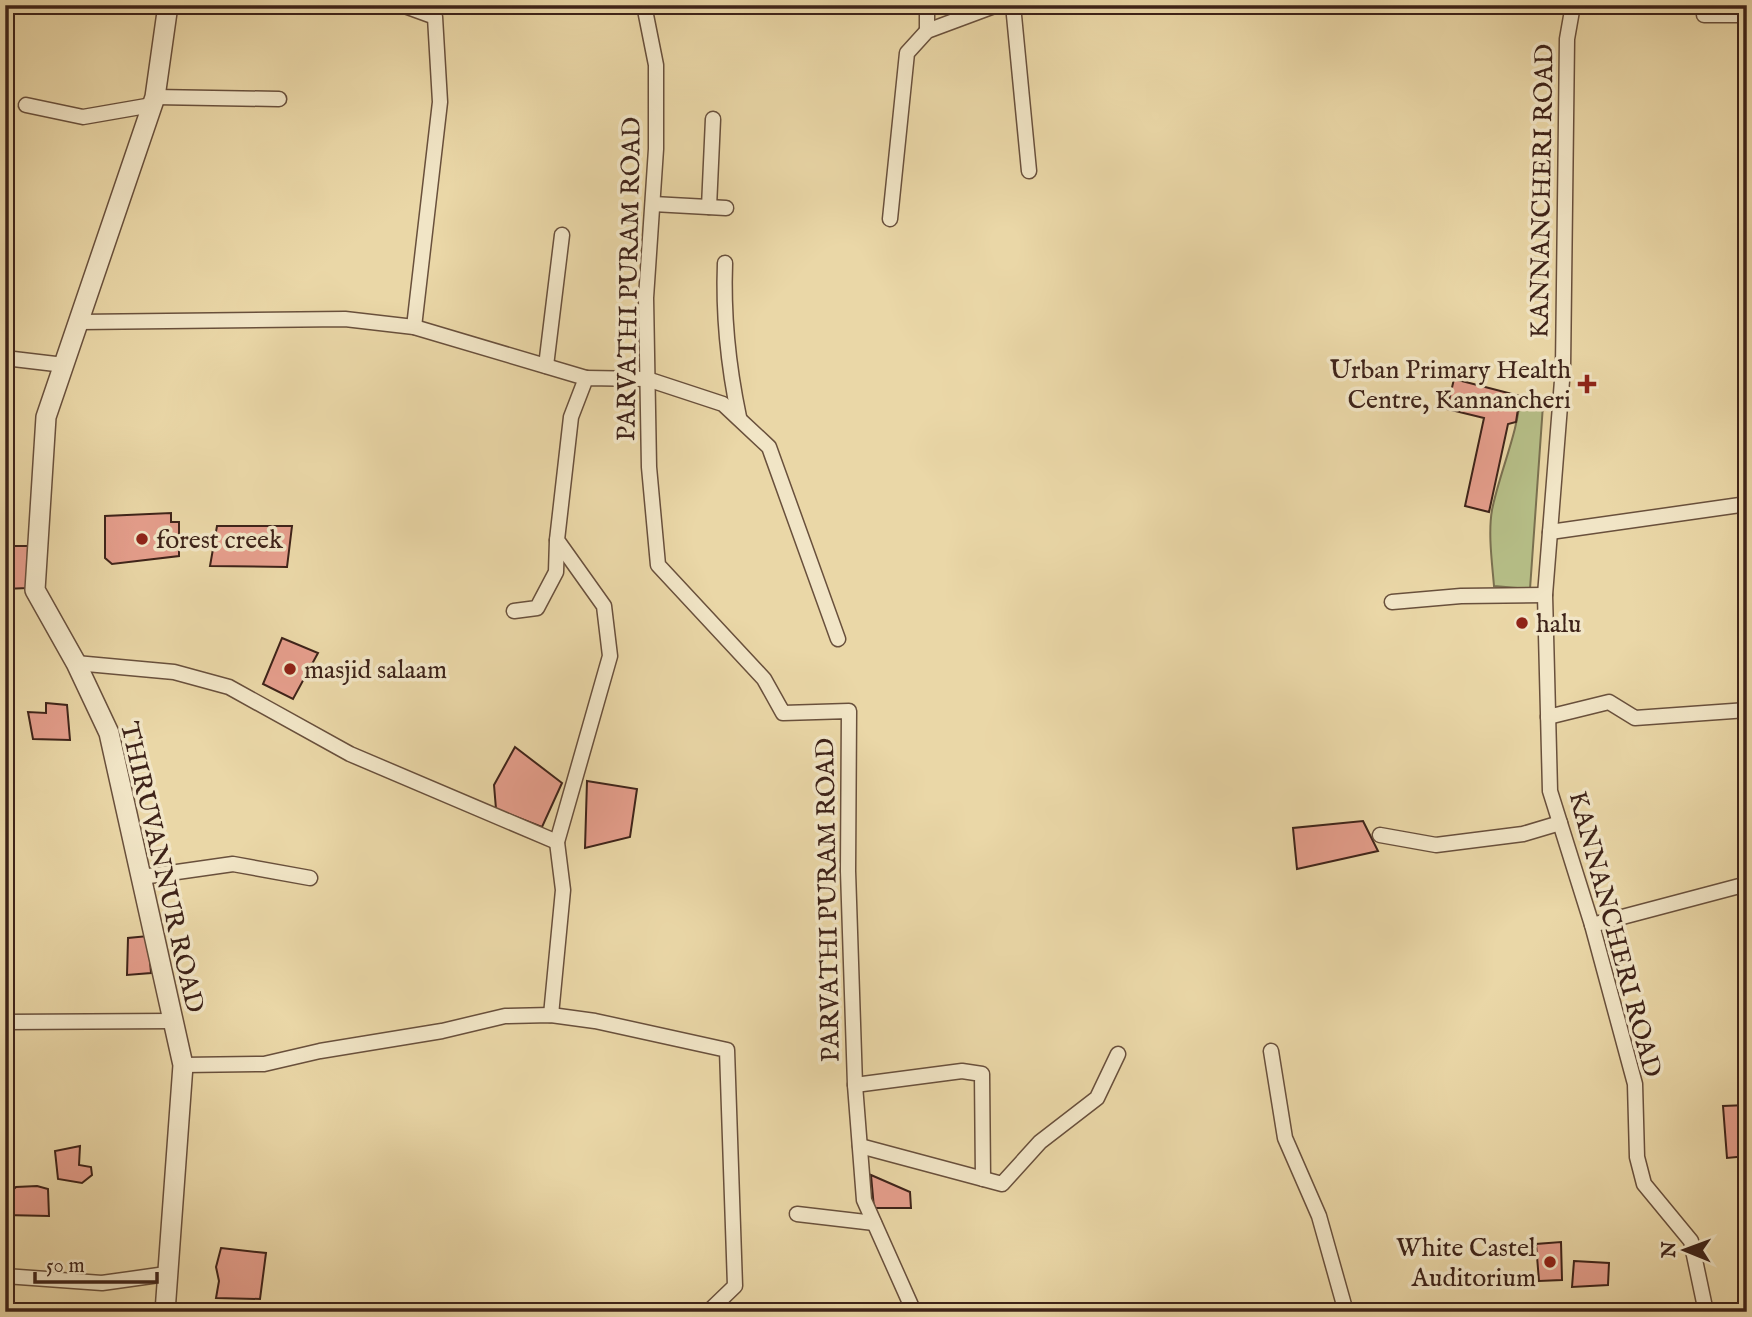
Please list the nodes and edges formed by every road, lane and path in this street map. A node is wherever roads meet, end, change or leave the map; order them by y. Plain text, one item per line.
1 (168, 5) edge
2 (402, 5) edge
3 (644, 5) edge
4 (927, 5) edge
5 (997, 5) edge
6 (1013, 5) edge
7 (1573, 5) edge
8 (1704, 15) dead end
9 (1747, 15) edge
10 (927, 31) junction
11 (279, 99) dead end
12 (154, 101) junction
13 (26, 105) dead end
14 (713, 119) dead end
15 (1029, 171) dead end
16 (653, 204) junction
17 (709, 207) junction
18 (726, 208) dead end
19 (890, 219) dead end
20 (562, 235) dead end
21 (725, 262) dead end
22 (79, 322) junction
23 (414, 327) junction
24 (5, 358) edge
25 (64, 365) junction
26 (547, 366) junction
27 (586, 378) junction
28 (647, 379) junction
29 (739, 417) junction
30 (1747, 504) edge
31 (1550, 533) junction
32 (557, 540) junction
33 (1545, 595) junction
34 (1392, 602) dead end
35 (514, 611) dead end
36 (838, 639) dead end
37 (76, 663) junction
38 (1747, 710) edge
39 (1548, 716) junction
40 (1560, 823) junction
41 (1380, 835) dead end
42 (557, 842) junction
43 (142, 877) junction
44 (310, 878) dead end
45 (1747, 884) edge
46 (1592, 925) junction
47 (551, 1015) junction
48 (173, 1021) junction
49 (5, 1022) edge
50 (1271, 1051) dead end
51 (1118, 1054) dead end
52 (183, 1065) junction
53 (855, 1085) junction
54 (860, 1146) junction
55 (983, 1179) junction
56 (797, 1214) dead end
57 (874, 1223) junction
58 (166, 1274) junction
59 (5, 1276) edge
60 (165, 1312) edge
61 (708, 1312) edge
62 (914, 1312) edge
63 (1346, 1312) edge
64 (1706, 1312) edge

1 - 12 street, THIRUVANNUR ROAD
2 - 23 street
3 - 16 street, PARVATHI PURAM ROAD
4 - 10 street
5 - 10 street
6 - 15 street
7 - 31 street, KANNANCHERI ROAD
8 - 9 street
10 - 19 street
11 - 12 street
12 - 13 street
12 - 22 street, THIRUVANNUR ROAD
14 - 17 street
16 - 17 street
16 - 28 street, PARVATHI PURAM ROAD
17 - 18 street
20 - 26 street
21 - 29 street
22 - 23 street
22 - 25 street, THIRUVANNUR ROAD
23 - 26 street
24 - 25 street
25 - 37 street, THIRUVANNUR ROAD
26 - 27 street
27 - 28 street
27 - 32 street
28 - 29 street
28 - 53 street, PARVATHI PURAM ROAD
29 - 36 street
30 - 31 street
31 - 33 street, KANNANCHERI ROAD
32 - 35 street
32 - 42 street
33 - 34 street
33 - 39 street, KANNANCHERI ROAD
37 - 42 street
37 - 43 street, THIRUVANNUR ROAD
38 - 39 street
39 - 40 street, KANNANCHERI ROAD
40 - 41 street
40 - 46 street, KANNANCHERI ROAD
42 - 47 street
43 - 44 street
43 - 48 street, THIRUVANNUR ROAD
45 - 46 street
46 - 64 street, KANNANCHERI ROAD
47 - 52 street
47 - 61 street
48 - 49 street
48 - 52 street, THIRUVANNUR ROAD
50 - 63 street
51 - 55 street
52 - 58 street, THIRUVANNUR ROAD
53 - 54 street, PARVATHI PURAM ROAD
53 - 55 street
54 - 55 street
54 - 57 street, PARVATHI PURAM ROAD
56 - 57 street
57 - 62 street, PARVATHI PURAM ROAD
58 - 59 street
58 - 60 street, THIRUVANNUR ROAD

